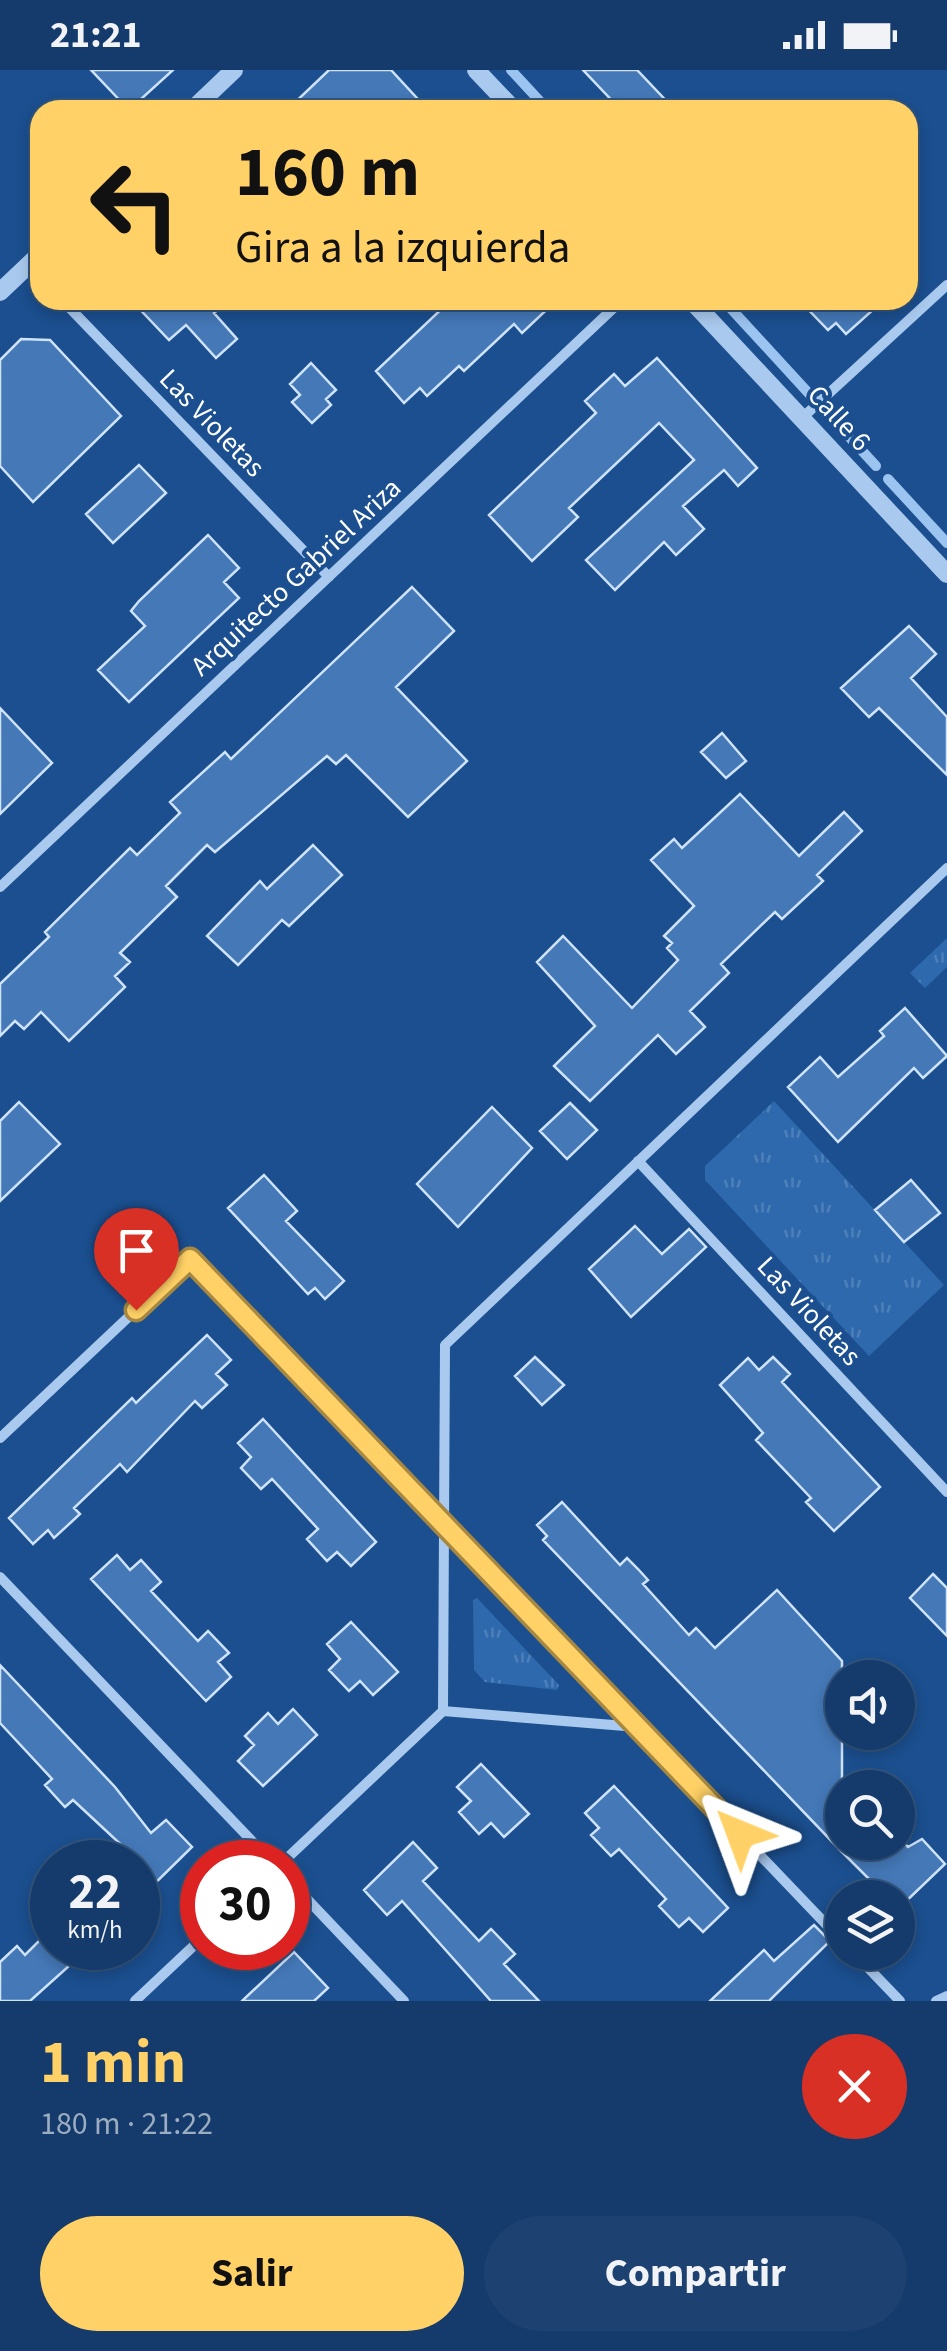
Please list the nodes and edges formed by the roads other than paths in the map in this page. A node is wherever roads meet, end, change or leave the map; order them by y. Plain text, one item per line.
1 (234, 70) edge
2 (476, 70) edge
3 (202, 100) edge
4 (504, 100) edge
5 (30, 270) edge
6 (947, 285) edge
7 (0, 292) edge
8 (72, 310) edge
9 (611, 310) edge
10 (700, 310) edge
11 (802, 418) junction
12 (947, 574) edge
13 (329, 576) junction
14 (947, 868) edge
15 (0, 887) edge
16 (638, 1162) junction
17 (0, 1438) edge
18 (947, 1492) edge
19 (444, 1524) junction
20 (0, 1577) edge
21 (443, 1711) junction
22 (638, 1727) junction
23 (251, 1840) edge
24 (305, 1840) edge
25 (310, 1901) edge
26 (825, 1923) edge
27 (180, 1959) edge
28 (870, 1970) edge
29 (947, 1996) edge
30 (135, 2001) edge
31 (404, 2001) edge
32 (900, 2001) edge
33 (936, 2001) edge

1 - 3 street
2 - 4 street
5 - 7 street
6 - 11 street
8 - 13 street, Las Violetas
9 - 13 street, Arquitecto Gabriel Ariza
10 - 11 street, Calle 6
11 - 12 street, Calle 6
13 - 15 street, Arquitecto Gabriel Ariza
14 - 16 street
16 - 18 street, Las Violetas
16 - 19 street
17 - 19 street
19 - 21 street
19 - 22 street
20 - 23 street
21 - 22 street
21 - 24 street
22 - 26 street
25 - 31 street
27 - 30 street
28 - 32 street
29 - 33 street

